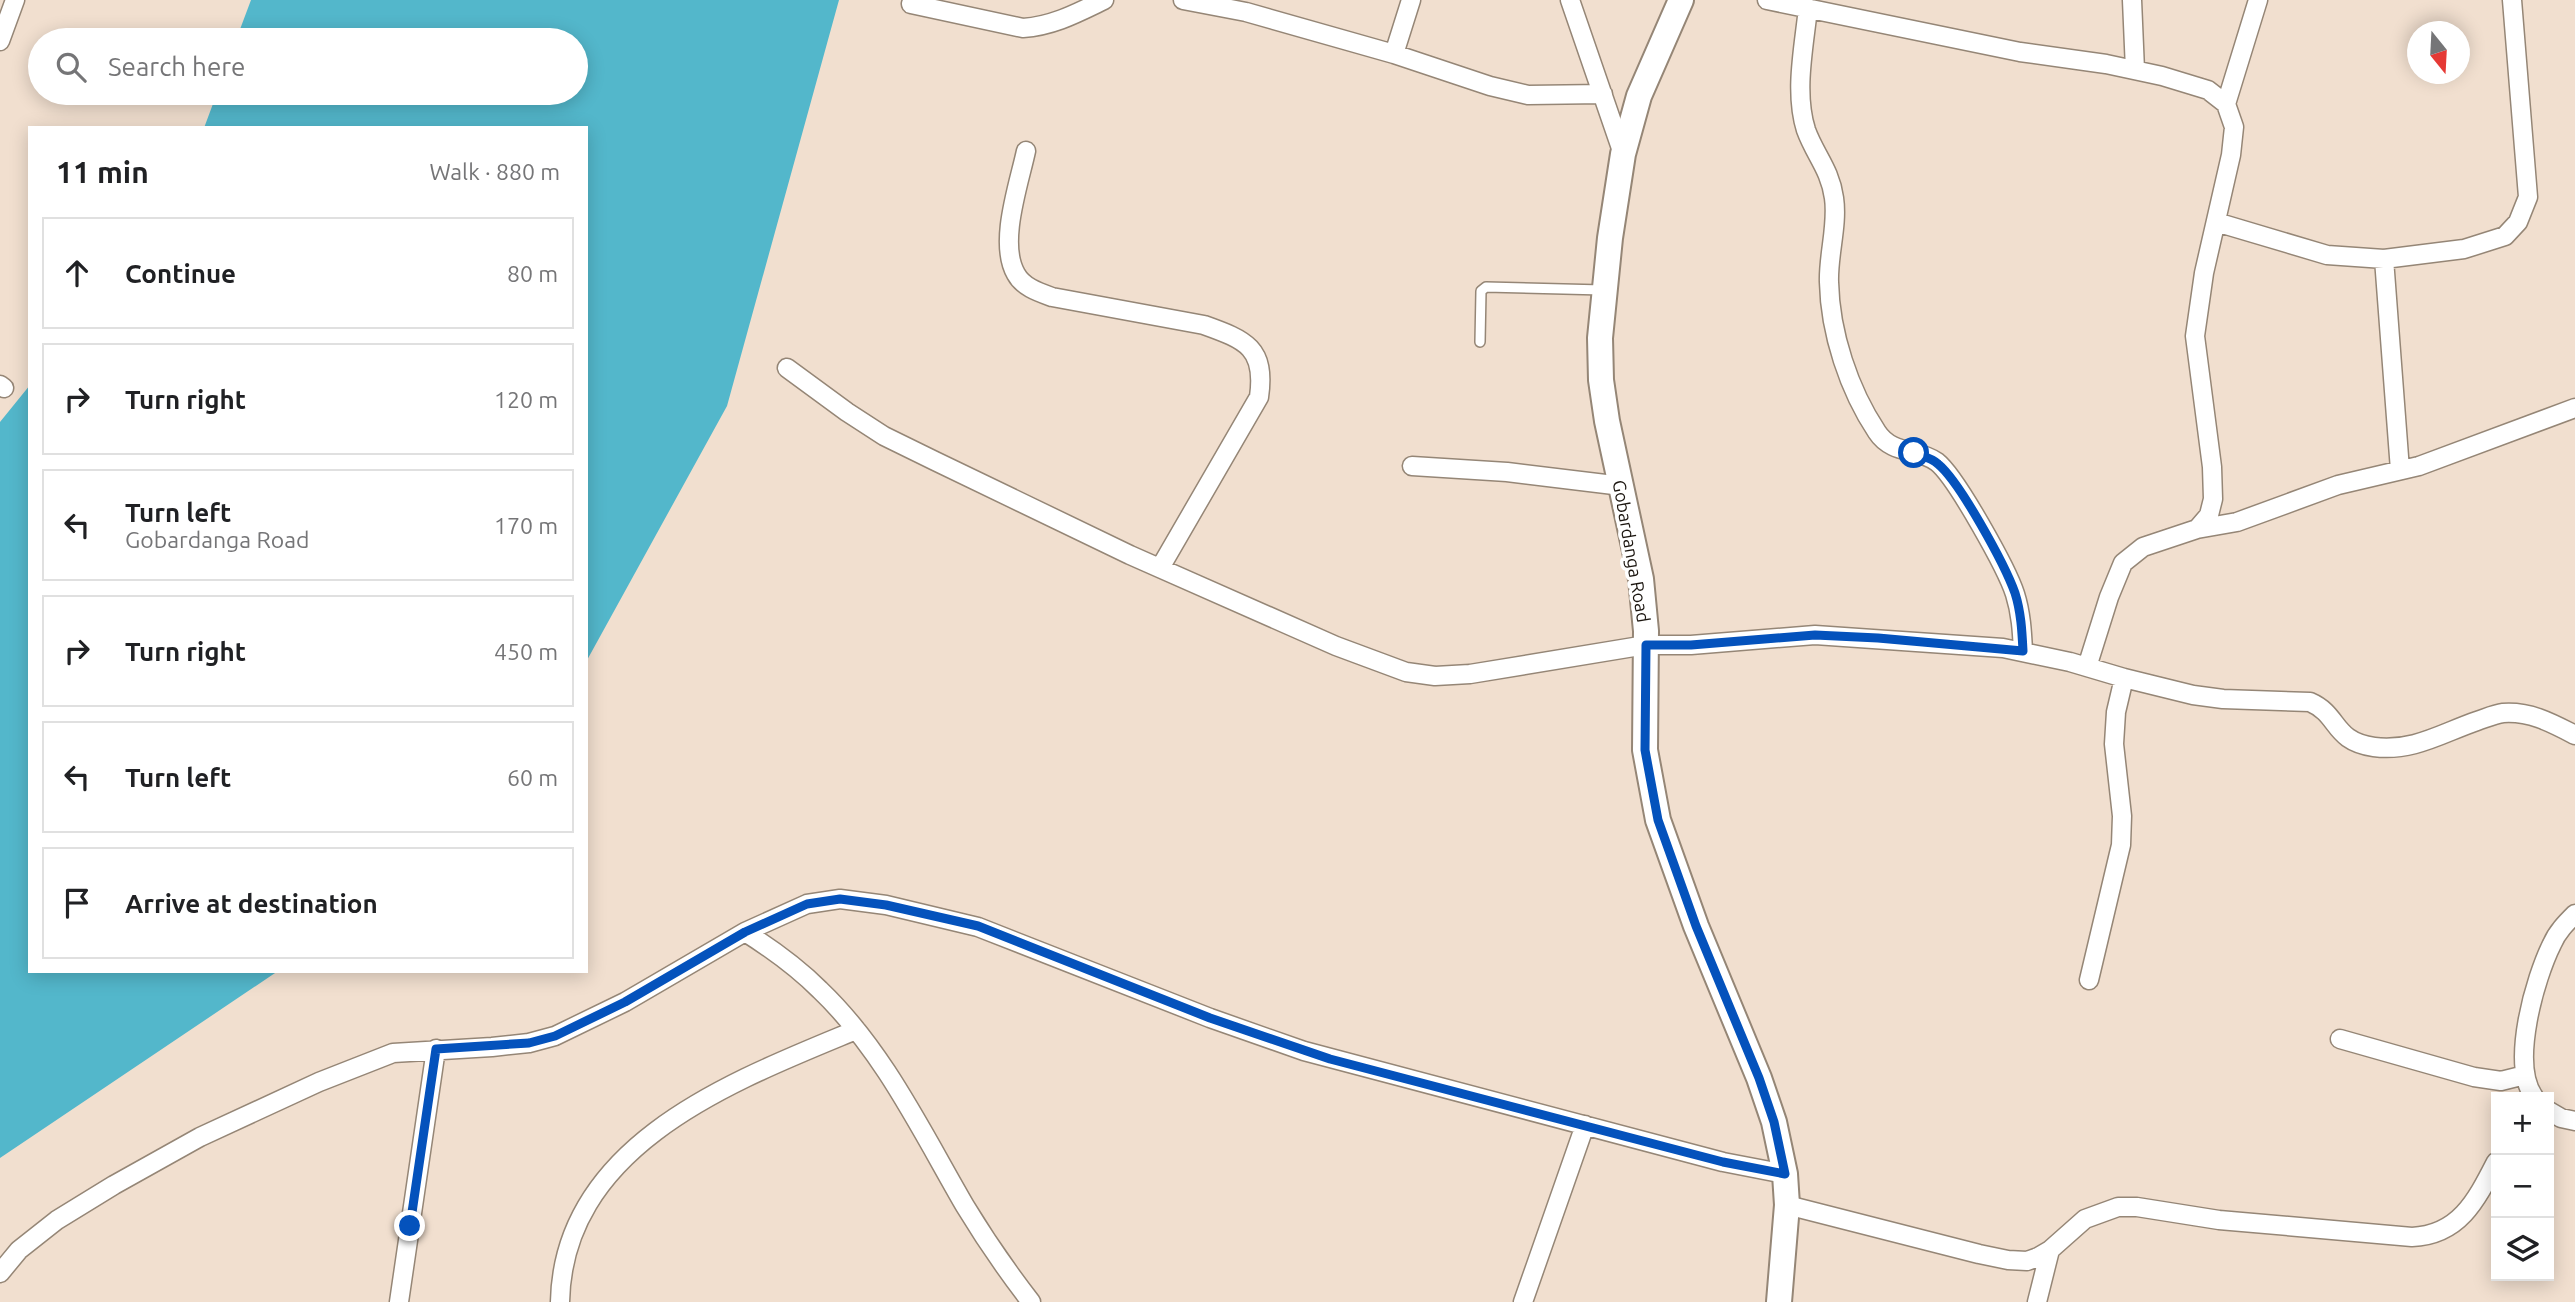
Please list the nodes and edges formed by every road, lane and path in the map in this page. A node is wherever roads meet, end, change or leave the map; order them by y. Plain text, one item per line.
1 (15, 0) edge
2 (1104, 0) edge
3 (1183, 0) edge
4 (1411, 0) edge
5 (1570, 0) edge
6 (1681, 0) edge
7 (1767, 0) edge
8 (2132, 0) edge
9 (2258, 0) edge
10 (2512, 0) edge
11 (911, 4) dead end
12 (1808, 8) junction
13 (0, 41) edge
14 (1394, 54) junction
15 (2135, 70) junction
16 (1603, 94) junction
17 (2226, 104) junction
18 (1026, 151) dead end
19 (1623, 154) junction
20 (2216, 222) junction
21 (2384, 259) junction
22 (1605, 290) junction
23 (1480, 342) dead end
24 (787, 368) dead end
25 (2575, 408) edge
26 (1412, 466) dead end
27 (2400, 470) junction
28 (1622, 486) junction
29 (2197, 529) junction
30 (1160, 568) junction
31 (1646, 645) junction
32 (2023, 651) junction
33 (2087, 667) junction
34 (2124, 678) junction
35 (2575, 735) edge
36 (2575, 914) edge
37 (745, 932) junction
38 (2089, 980) dead end
39 (856, 1030) junction
40 (2340, 1039) dead end
41 (436, 1049) junction
42 (2525, 1075) junction
43 (2531, 1092) edge
44 (2554, 1114) edge
45 (2575, 1121) edge
46 (1585, 1125) junction
47 (2491, 1173) edge
48 (1785, 1174) junction
49 (1787, 1205) junction
50 (2050, 1250) junction
51 (0, 1273) edge
52 (399, 1302) edge
53 (560, 1302) edge
54 (1031, 1302) edge
55 (1523, 1302) edge
56 (1779, 1302) edge
57 (2036, 1302) edge

1 - 13 street
2 - 11 street
3 - 14 street
4 - 14 street
5 - 16 street
6 - 19 main road, Gobardanga Road
7 - 12 street
8 - 15 street
9 - 17 street
10 - 21 street
12 - 15 street
12 - 32 street
14 - 16 street
15 - 17 street
16 - 19 street
17 - 20 street
18 - 30 street
19 - 22 main road, Gobardanga Road
20 - 21 street
20 - 29 street
21 - 27 street
22 - 23 lane
22 - 28 main road, Gobardanga Road
24 - 30 street
25 - 27 street
26 - 28 street
27 - 29 street
28 - 31 main road, Gobardanga Road
29 - 33 street
30 - 31 street
31 - 32 street
31 - 48 main road, Gobardanga Road
32 - 33 street
33 - 34 street
34 - 35 street
34 - 38 street
36 - 42 street
37 - 39 street
37 - 41 street
37 - 46 street
39 - 53 street
39 - 54 street
40 - 42 street
41 - 51 street
41 - 52 street
42 - 43 street
44 - 45 street
46 - 48 street
46 - 55 street
47 - 50 street
48 - 49 main road, Gobardanga Road
49 - 50 street
49 - 56 main road, Gobardanga Road
50 - 57 street

